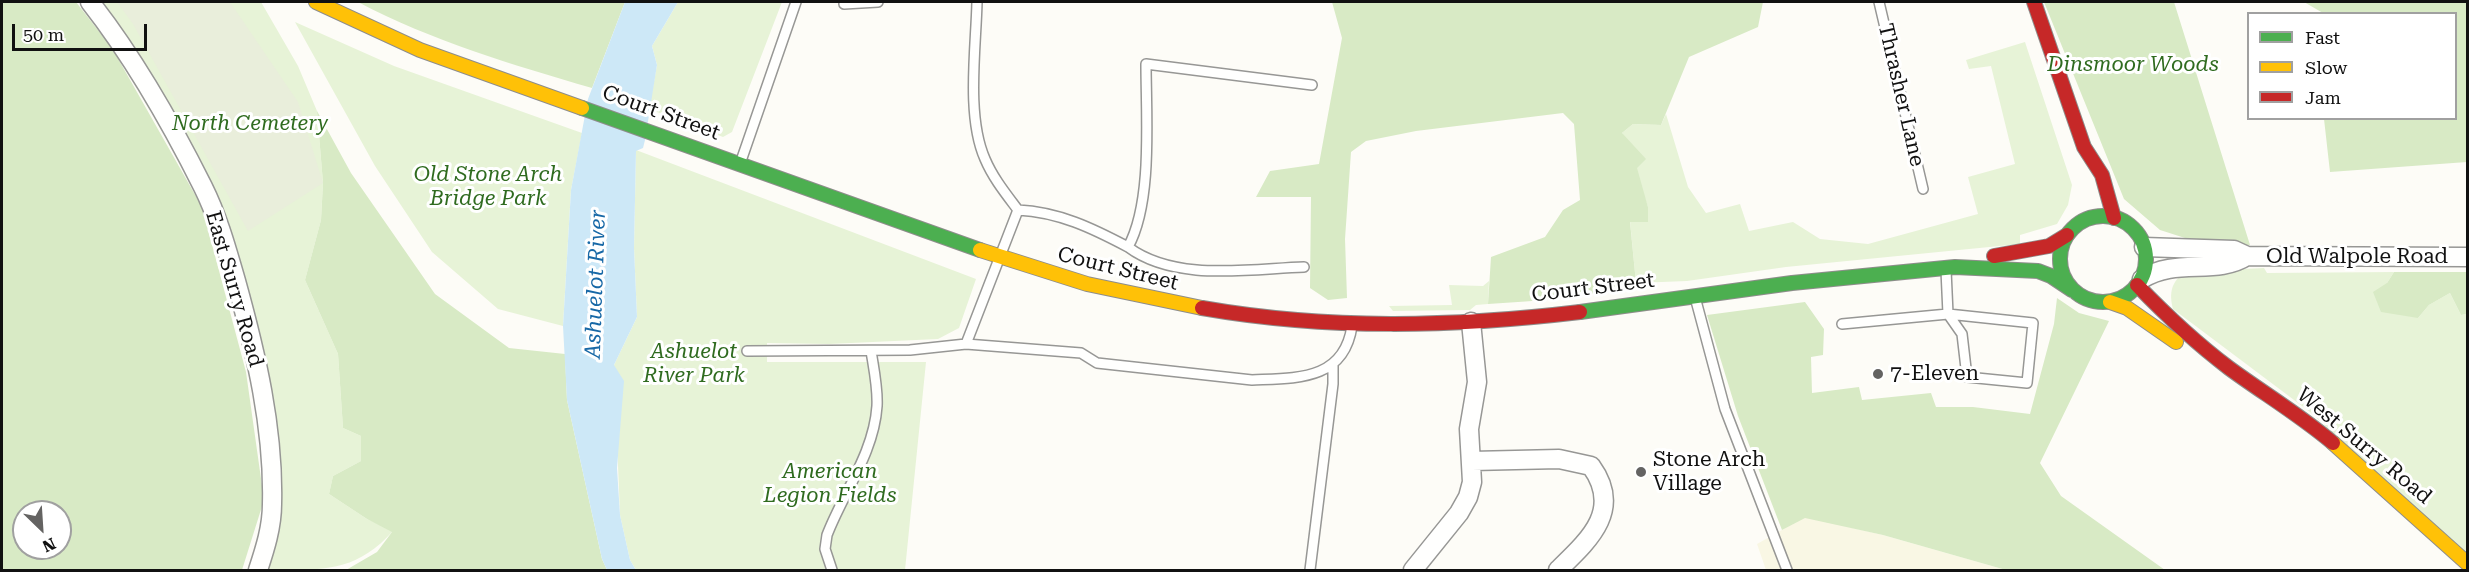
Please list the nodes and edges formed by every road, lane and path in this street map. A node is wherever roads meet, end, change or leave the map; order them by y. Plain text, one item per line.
1 (90, 2) edge
2 (316, 2) edge
3 (796, 2) edge
4 (878, 2) edge
5 (977, 2) edge
6 (1879, 2) edge
7 (2034, 2) edge
8 (844, 4) dead end
9 (1312, 85) dead end
10 (2084, 147) junction
11 (740, 163) junction
12 (2085, 179) dead end
13 (1923, 189) dead end
14 (2090, 200) dead end
15 (1018, 210) junction
16 (2091, 218) junction
17 (2114, 218) junction
18 (2067, 234) junction
19 (1128, 246) junction
20 (2144, 247) junction
21 (2247, 256) junction
22 (1000, 257) junction
23 (2468, 257) edge
24 (1304, 267) dead end
25 (1950, 267) junction
26 (2140, 282) junction
27 (2072, 290) junction
28 (1695, 296) junction
29 (2110, 302) junction
30 (1948, 314) junction
31 (1471, 322) junction
32 (1352, 324) junction
33 (1842, 324) dead end
34 (966, 344) junction
35 (747, 351) dead end
36 (871, 351) junction
37 (1333, 364) junction
38 (2228, 368) junction
39 (1472, 461) junction
40 (2468, 564) edge
41 (258, 570) edge
42 (832, 570) edge
43 (1310, 570) edge
44 (1413, 570) edge
45 (1558, 570) edge
46 (1787, 570) edge

1 - 41 street, East Surry Road
2 - 11 main road, Court Street
3 - 11 lane
4 - 8 lane
5 - 15 lane
6 - 13 lane, Thrasher Lane
7 - 10 main road
9 - 19 lane
10 - 12 main road
10 - 17 main road
11 - 22 main road, Court Street
14 - 16 main road
15 - 19 lane
15 - 22 lane
16 - 17 main road
16 - 18 main road
17 - 20 main road
18 - 25 main road, Court Street
18 - 27 main road
19 - 24 lane
20 - 21 street, Old Walpole Road
20 - 26 main road
21 - 23 street, Old Walpole Road
21 - 26 street, Old Walpole Road
22 - 32 main road, Court Street
22 - 34 lane
25 - 27 main road, Court Street
25 - 28 main road, Court Street
25 - 30 lane
26 - 29 main road
26 - 38 main road, West Surry Road
27 - 29 main road
28 - 31 main road, Court Street
28 - 46 lane
29 - 38 main road, West Surry Road
30 - 30 lane
30 - 33 lane
31 - 32 main road, Court Street
31 - 39 street
32 - 37 lane
34 - 36 lane
34 - 37 lane
35 - 36 lane
36 - 42 lane
37 - 43 lane
38 - 40 main road, West Surry Road
39 - 44 street
39 - 45 street

